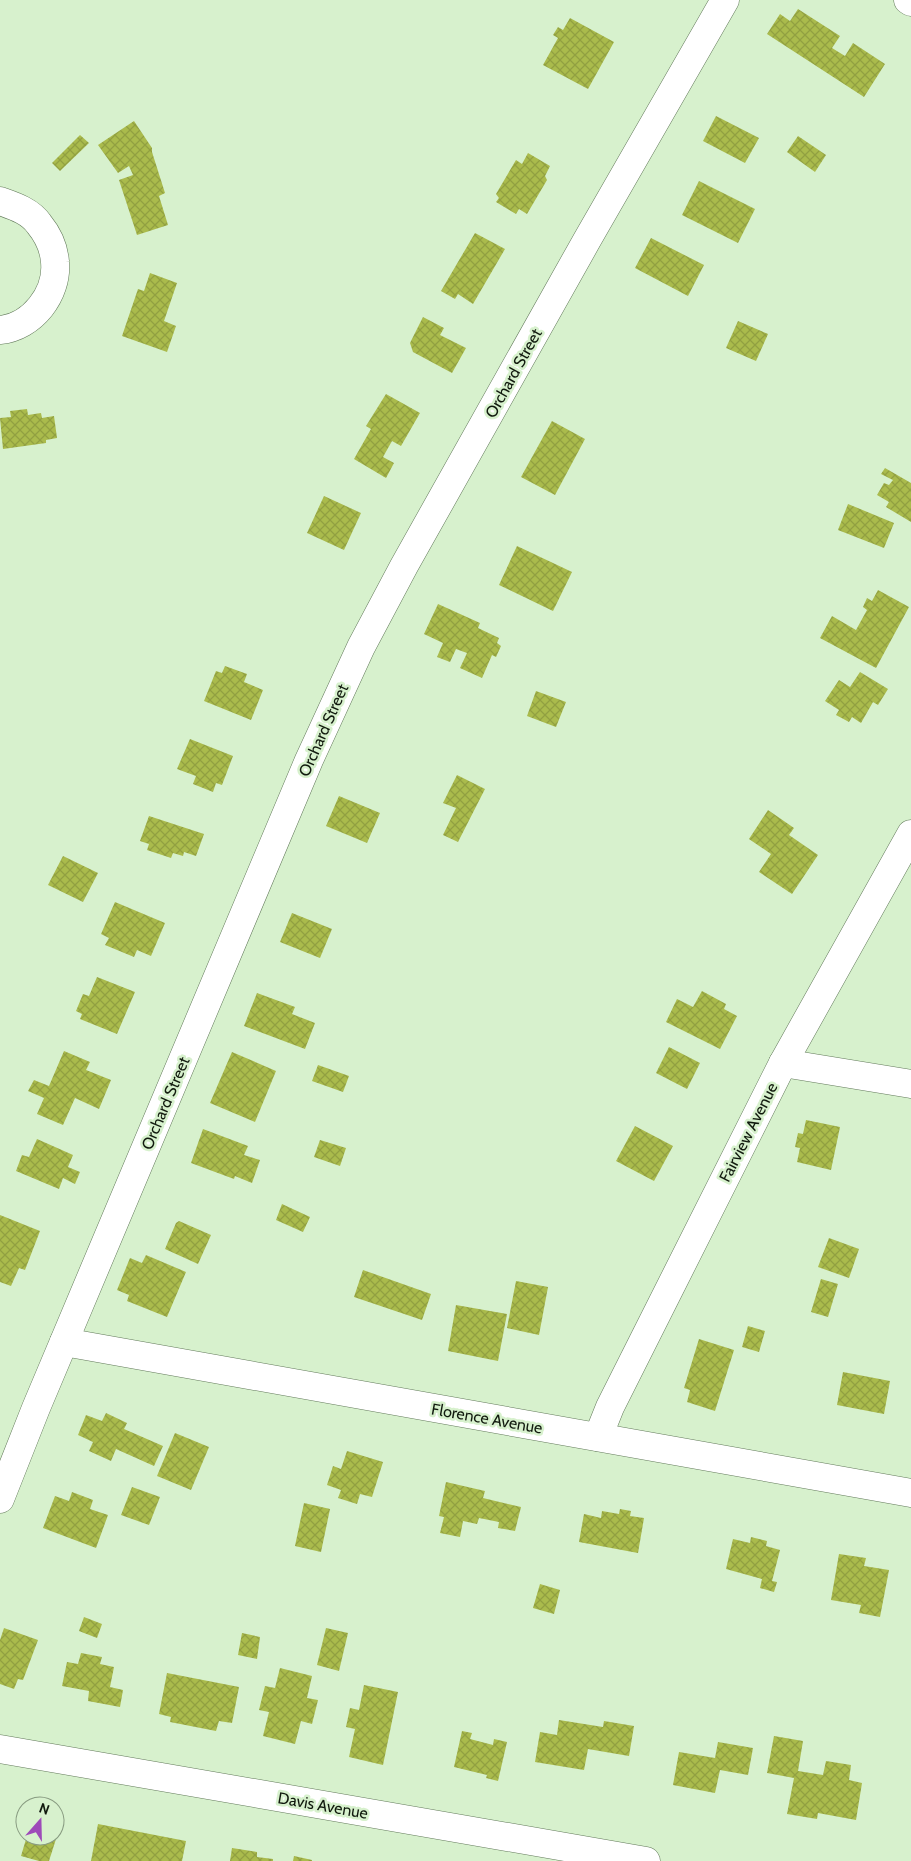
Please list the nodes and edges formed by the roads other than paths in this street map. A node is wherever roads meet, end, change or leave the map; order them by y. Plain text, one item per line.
1 (725, 0) edge
2 (0, 201) edge
3 (0, 330) edge
4 (911, 834) edge
5 (783, 1063) junction
6 (911, 1084) edge
7 (64, 1342) junction
8 (598, 1437) junction
9 (911, 1493) edge
10 (0, 1499) edge
11 (0, 1749) edge
12 (646, 1861) edge

1 - 7 street, Orchard Street
2 - 3 street
4 - 5 street, Fairview Avenue
5 - 6 street
5 - 8 street, Fairview Avenue
7 - 8 street, Florence Avenue
7 - 10 street, Orchard Street
8 - 9 street, Florence Avenue
11 - 12 street, Davis Avenue

